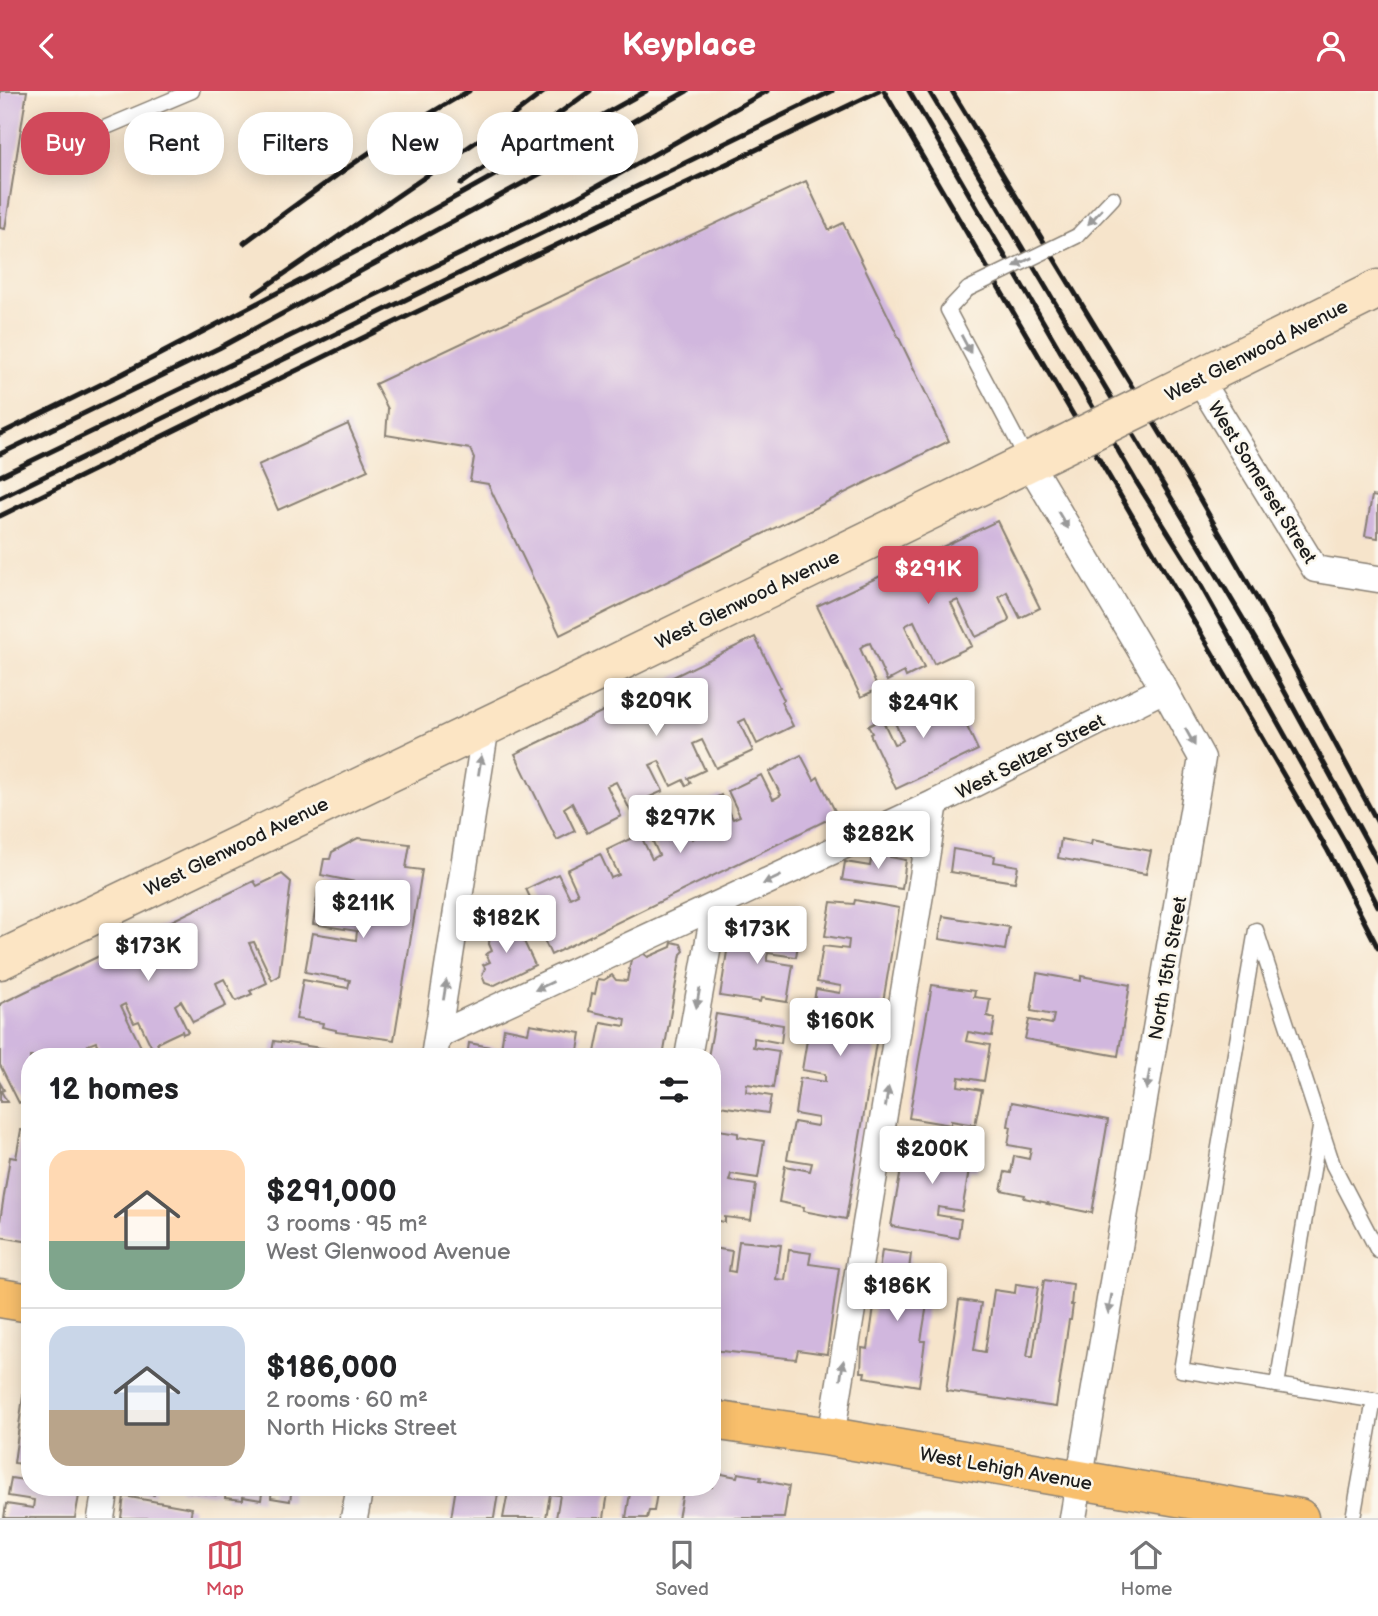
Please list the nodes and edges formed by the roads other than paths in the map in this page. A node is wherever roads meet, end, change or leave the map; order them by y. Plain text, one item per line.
1 (192, 91) edge
2 (110, 126) edge
3 (1113, 198) dead end
4 (1373, 295) edge
5 (1198, 378) junction
6 (1028, 461) junction
7 (1378, 579) edge
8 (1164, 689) junction
9 (486, 726) junction
10 (935, 803) junction
11 (715, 907) junction
12 (0, 960) edge
13 (436, 1046) edge
14 (690, 1048) edge
15 (1320, 1124) junction
16 (1378, 1251) edge
17 (0, 1297) edge
18 (21, 1301) edge
19 (1277, 1385) junction
20 (1376, 1401) edge
21 (721, 1421) edge
22 (831, 1437) junction
23 (1080, 1481) junction
24 (105, 1496) edge
25 (358, 1496) edge
26 (101, 1518) edge
27 (354, 1518) edge
28 (1073, 1518) edge
29 (1299, 1518) edge
30 (1353, 1518) edge

1 - 2 lane
3 -> 6 lane, bridge
4 - 5 main road, West Glenwood Avenue
5 - 6 main road, West Glenwood Avenue, bridge
5 - 7 street, West Somerset Street
6 -> 8 street, North 15th Street
6 - 9 main road, West Glenwood Avenue
8 - 10 street, West Seltzer Street
8 -> 23 street, North 15th Street
9 - 12 main road, West Glenwood Avenue
13 -> 9 street
10 -> 11 street, West Seltzer Street
22 -> 10 street
11 -> 13 street, West Seltzer Street
11 -> 14 street
15 - 16 lane
15 - 19 lane
15 - 19 lane
17 - 18 main road
19 - 20 lane
20 - 30 lane
21 - 22 main road, West Lehigh Avenue
22 - 23 main road, West Lehigh Avenue
23 - 28 street, North 15th Street
23 - 29 main road, West Lehigh Avenue
24 - 26 street
25 - 27 street

